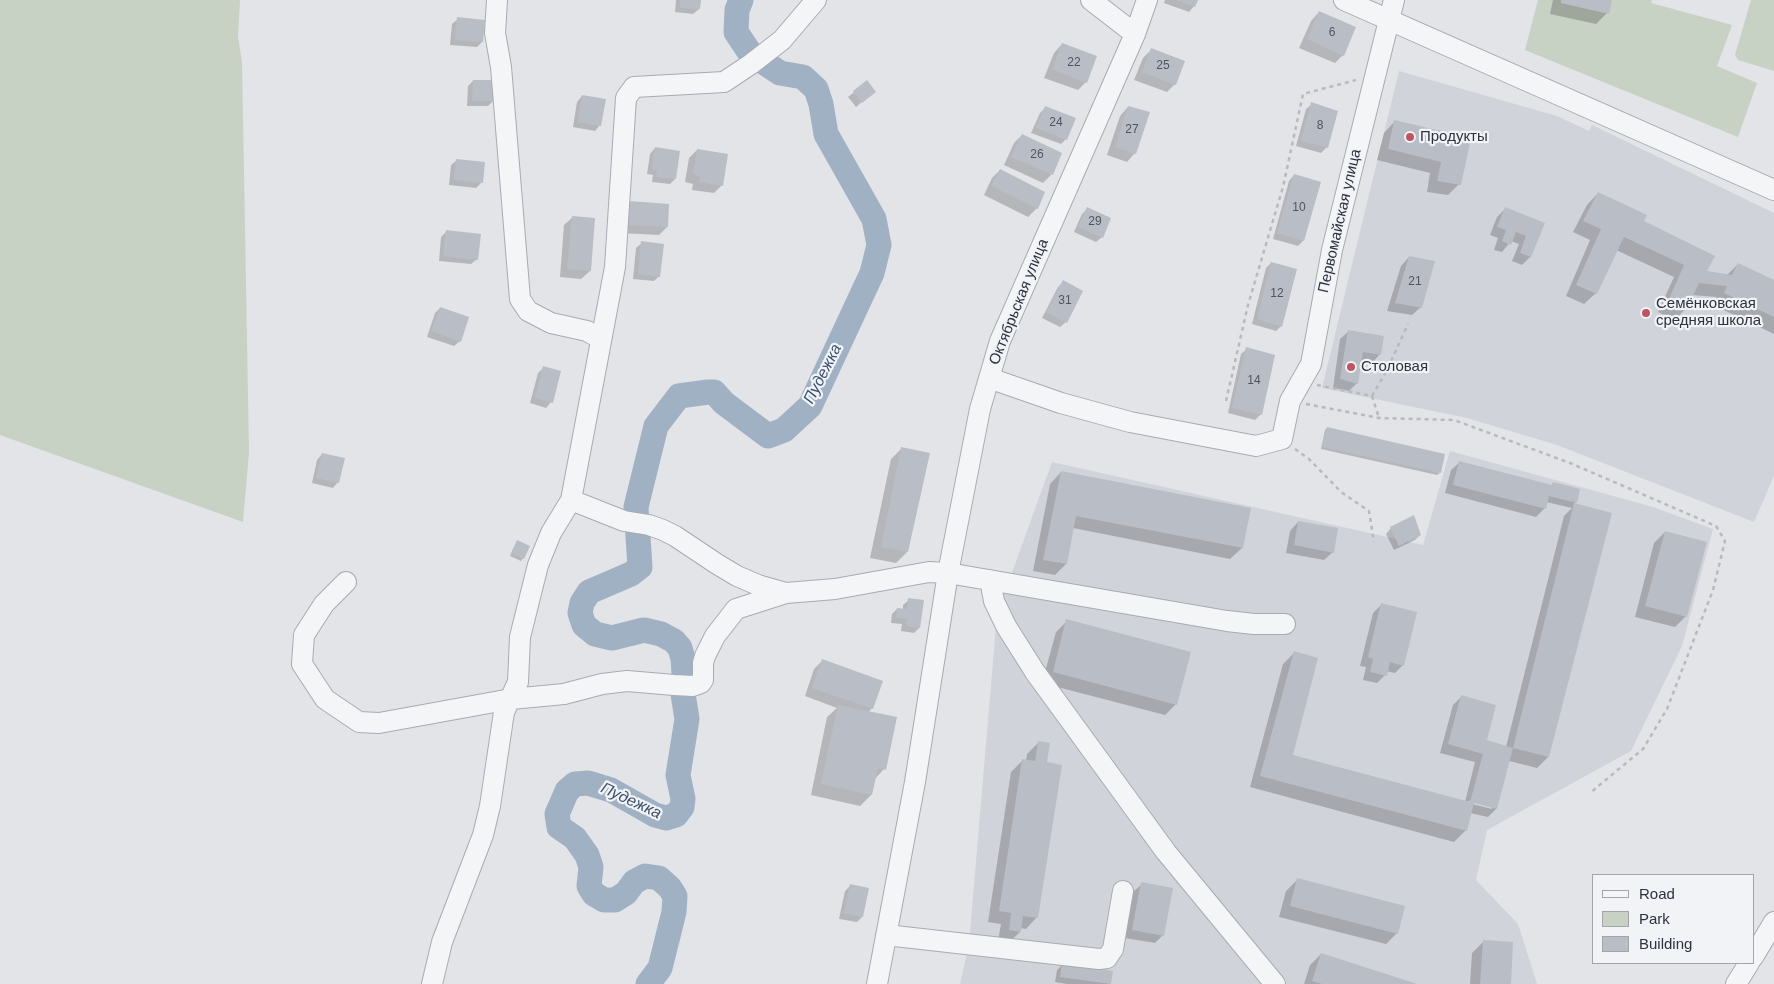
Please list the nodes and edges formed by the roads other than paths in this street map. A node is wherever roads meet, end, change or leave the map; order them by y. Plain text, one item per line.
1 (497, 0) edge
2 (816, 0) edge
3 (1091, 0) edge
4 (1147, 0) edge
5 (1344, 0) edge
6 (1394, 0) edge
7 (1389, 20) junction
8 (1136, 34) junction
9 (1774, 190) edge
10 (601, 339) junction
11 (988, 378) junction
12 (571, 500) junction
13 (948, 573) junction
14 (990, 580) junction
15 (346, 582) dead end
16 (786, 594) junction
17 (1285, 624) dead end
18 (511, 698) junction
19 (1123, 891) dead end
20 (1774, 922) edge
21 (886, 935) junction
22 (1754, 955) edge
23 (1748, 964) edge
24 (432, 984) edge
25 (877, 984) edge
26 (1275, 984) edge
27 (1736, 984) edge

1 - 10 street
2 - 10 street
3 - 8 street
4 - 8 street, Октябрьская улица
5 - 7 street
6 - 7 street, Первомайская улица
7 - 9 street
7 - 11 street, Первомайская улица
8 - 11 street, Октябрьская улица
10 - 12 street
11 - 13 street, Октябрьская улица
12 - 16 street
12 - 18 street
13 - 14 street
13 - 16 street
13 - 21 street, Октябрьская улица
14 - 17 street
14 - 26 street
15 - 18 street
16 - 18 street
18 - 24 street
19 - 21 street
20 - 22 street
21 - 25 street, Октябрьская улица
23 - 27 street

